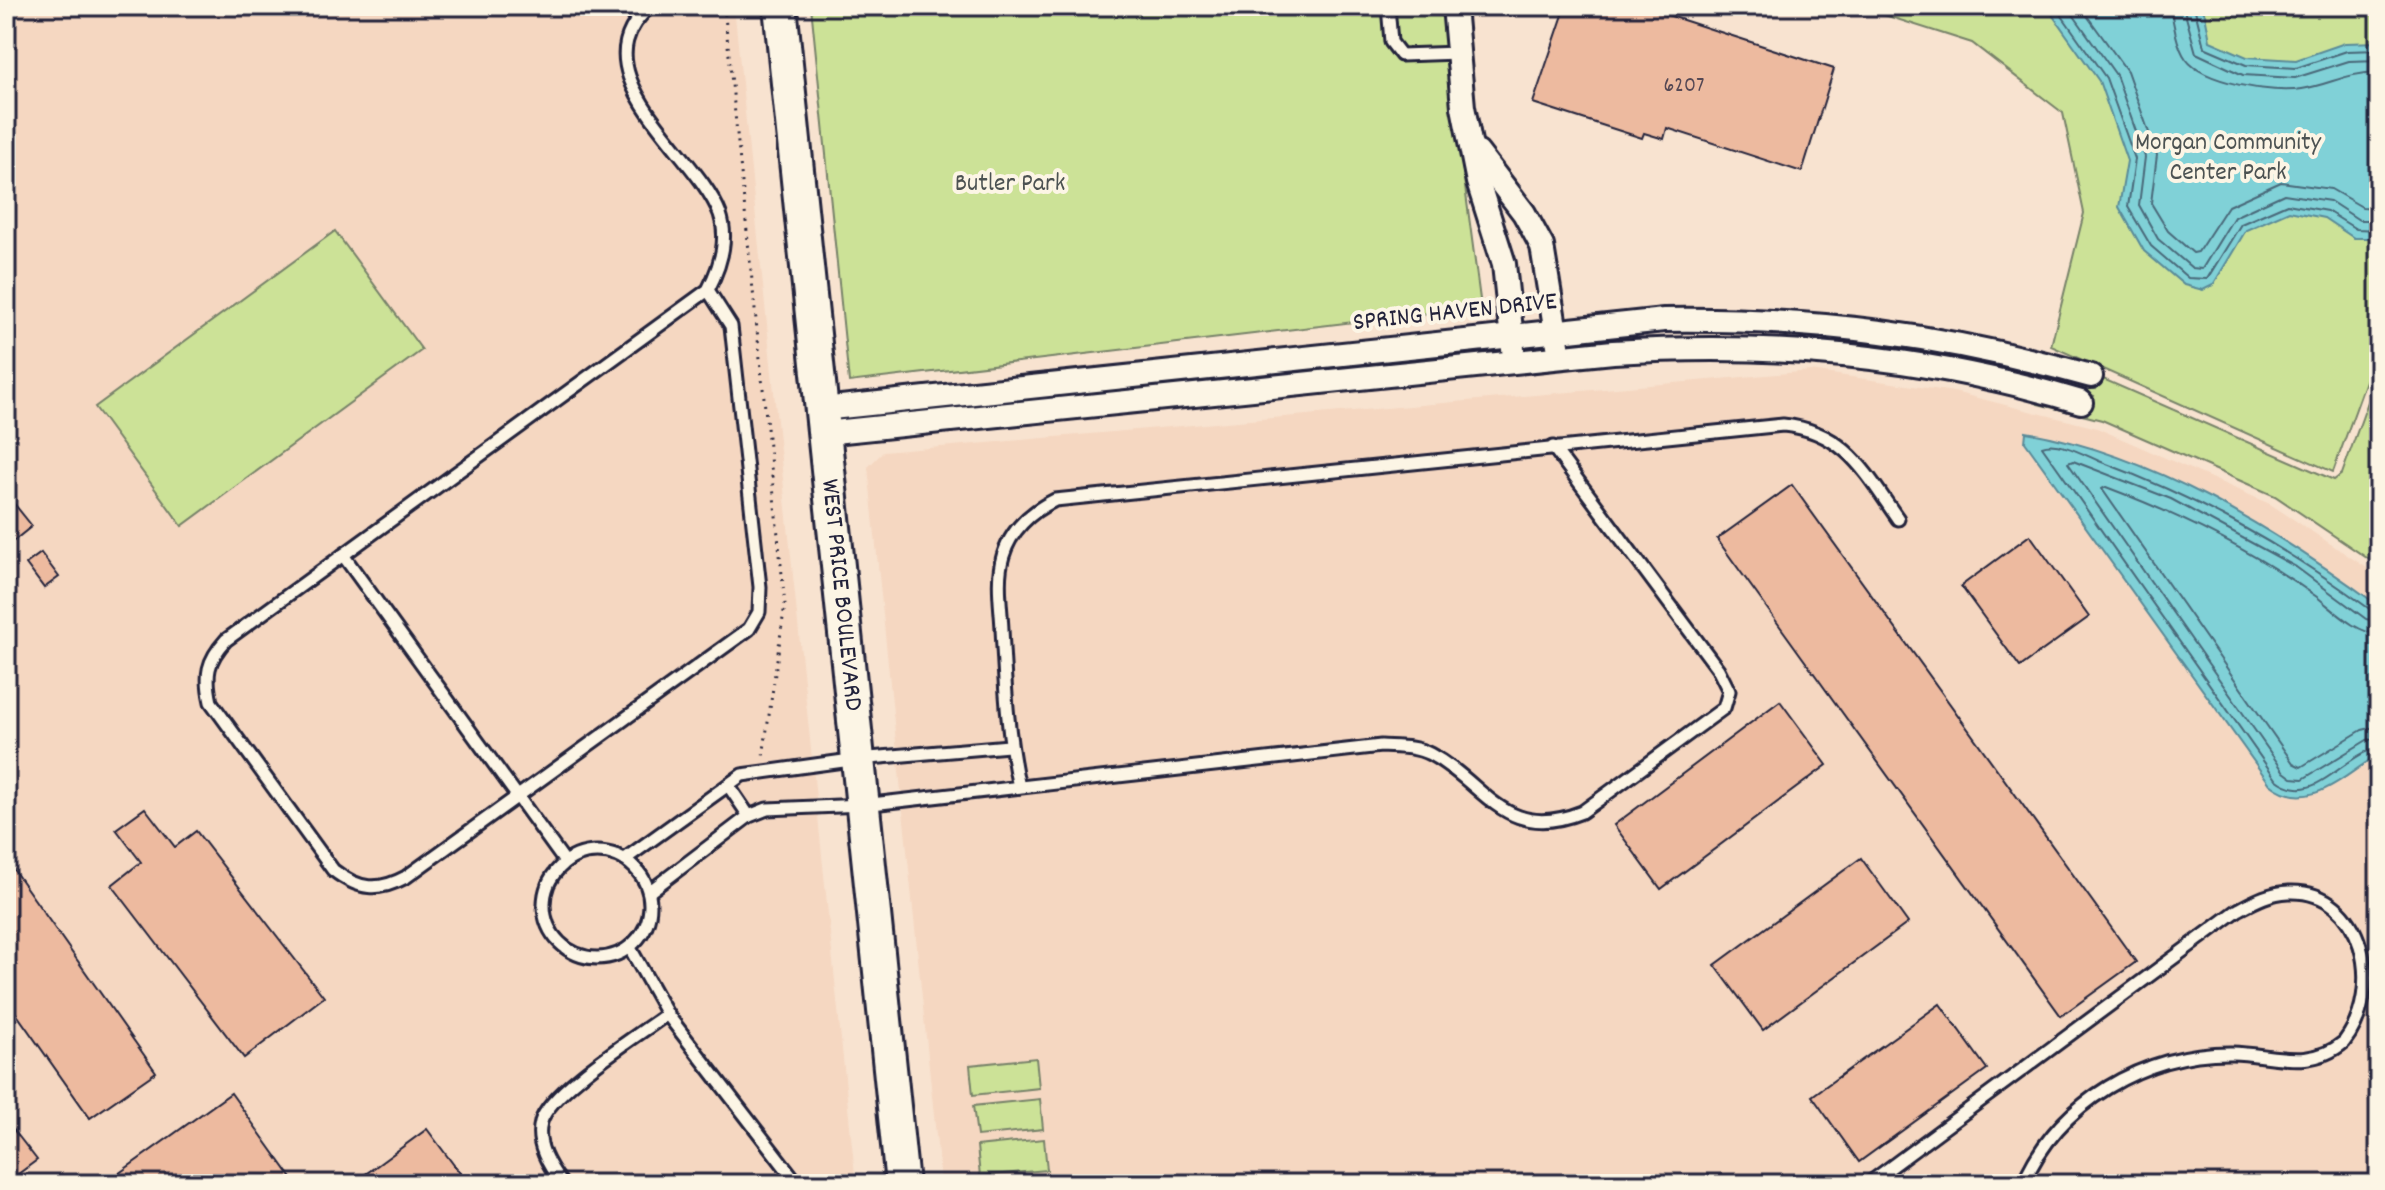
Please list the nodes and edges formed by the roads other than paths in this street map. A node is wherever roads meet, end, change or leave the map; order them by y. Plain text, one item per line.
1 (651, 6) edge
2 (780, 6) edge
3 (1388, 6) edge
4 (1454, 6) edge
5 (1458, 53) junction
6 (1469, 138) junction
7 (708, 290) junction
8 (1556, 330) junction
9 (1511, 335) junction
10 (1559, 358) junction
11 (1514, 362) junction
12 (2091, 376) dead end
13 (2081, 402) dead end
14 (823, 421) junction
15 (1553, 447) junction
16 (1898, 519) dead end
17 (343, 555) junction
18 (1009, 746) junction
19 (858, 759) junction
20 (728, 785) junction
21 (1019, 787) junction
22 (519, 798) junction
23 (863, 805) junction
24 (749, 816) junction
25 (625, 859) junction
26 (565, 862) junction
27 (649, 892) junction
28 (630, 948) junction
29 (667, 1014) junction
30 (562, 1184) edge
31 (798, 1184) edge
32 (902, 1184) edge
33 (1868, 1184) edge
34 (2023, 1184) edge

1 - 7 lane
2 - 14 street, WEST PRICE BOULEVARD
3 - 5 lane
4 - 5 street
5 - 6 street
6 - 8 street
6 - 9 street
7 - 17 lane
7 - 22 lane
8 - 9 street, SPRING HAVEN DRIVE
8 - 10 street
8 - 12 street, SPRING HAVEN DRIVE
9 - 11 street
9 - 14 street, SPRING HAVEN DRIVE
10 - 11 street
10 - 13 street
11 - 14 street
14 - 19 street, WEST PRICE BOULEVARD
15 - 16 lane
15 - 18 lane
15 - 21 lane
17 - 22 lane
17 - 22 lane
18 - 19 lane
18 - 21 lane
19 - 20 lane
19 - 23 street, WEST PRICE BOULEVARD
20 - 24 lane
20 - 25 lane
21 - 23 lane
22 - 26 lane
23 - 24 lane
23 - 32 street, WEST PRICE BOULEVARD
24 - 27 lane
25 - 26 lane
25 - 27 lane
26 - 28 lane
27 - 28 lane
28 - 29 lane
29 - 30 lane
29 - 31 lane
33 - 34 lane

